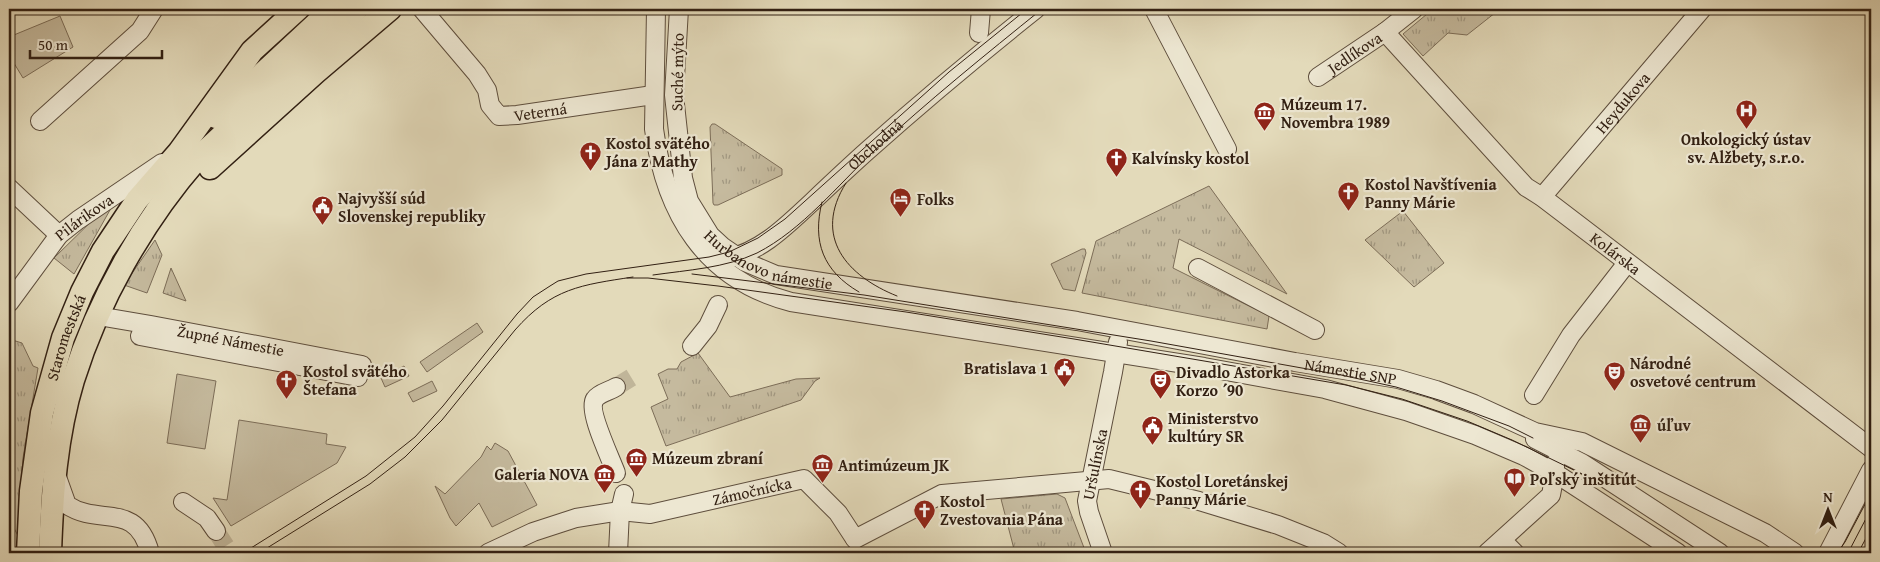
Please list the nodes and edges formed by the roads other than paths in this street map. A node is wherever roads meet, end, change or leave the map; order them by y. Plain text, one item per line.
1 (154, 9) edge
2 (298, 9) edge
3 (332, 9) edge
4 (358, 9) edge
5 (390, 9) edge
6 (422, 9) edge
7 (656, 9) edge
8 (678, 9) edge
9 (981, 9) edge
10 (1036, 9) edge
11 (1154, 9) edge
12 (1414, 9) edge
13 (1702, 9) edge
14 (1385, 32) junction
15 (979, 33) dead end
16 (1318, 77) dead end
17 (653, 95) junction
18 (40, 121) dead end
19 (656, 148) junction
20 (679, 148) junction
21 (1227, 149) dead end
22 (179, 152) junction
23 (9, 188) edge
24 (1542, 197) junction
25 (164, 202) junction
26 (59, 235) junction
27 (742, 255) junction
28 (711, 263) junction
29 (1627, 263) junction
30 (1198, 268) dead end
31 (921, 296) joint
32 (9, 303) edge
33 (718, 305) dead end
34 (98, 316) junction
35 (890, 318) joint
36 (1119, 328) junction
37 (1315, 330) dead end
38 (692, 346) dead end
39 (1116, 352) junction
40 (360, 371) dead end
41 (616, 387) tunnel mouth
42 (1534, 395) dead end
43 (1489, 411) junction
44 (1476, 435) junction
45 (1534, 435) junction
46 (1871, 448) edge
47 (55, 470) junction
48 (1871, 470) edge
49 (616, 472) dead end
50 (1555, 473) junction
51 (1091, 480) junction
52 (624, 494) dead end
53 (183, 502) dead end
54 (620, 512) junction
55 (216, 531) tunnel mouth
56 (1502, 540) junction
57 (855, 546) edge
58 (28, 553) edge
59 (50, 553) edge
60 (150, 553) edge
61 (488, 553) edge
62 (618, 553) edge
63 (1103, 553) edge
64 (1338, 553) edge
65 (1487, 553) edge
66 (1515, 553) edge
67 (1678, 553) edge
68 (1701, 553) edge
69 (1720, 553) edge
70 (1795, 553) edge
71 (1828, 553) edge

1 - 18 street
2 - 22 main road, Staromestská
3 - 22 main road, Staromestská
4 - 25 main road, Staromestská
5 - 25 main road, Staromestská
6 - 17 street, Veterná
7 - 17 street, Suché mýto
8 - 20 street, Suché mýto
9 - 15 street
10 - 27 street, Obchodná
11 - 21 street
12 - 14 street, Jedlíkova
13 - 24 street, Heydukova
14 - 16 street, Jedlíkova
14 - 24 street, Kolárska
17 - 19 street, Suché mýto
19 - 20 street
19 - 28 street, Hurbanovo námestie
20 - 27 street, Hurbanovo námestie
22 - 26 street, Pilárikova
22 - 58 main road, Staromestská
23 - 26 street
24 - 29 street, Kolárska
25 - 34 main road, Staromestská
26 - 32 street, Pilárikova
27 - 28 street, Obchodná
27 - 31 street, Hurbanovo námestie
28 - 35 street, Hurbanovo námestie
29 - 42 street
29 - 46 street, Kolárska
30 - 37 street
31 - 36 street, Námestie SNP
33 - 38 street
34 - 40 street, Župné Námestie
34 - 47 main road, Staromestská
35 - 39 street, Námestie SNP
36 - 39 street
36 - 43 street, Námestie SNP
39 - 44 street, Námestie SNP
39 - 51 street, Uršulínska
41 - 49 street
43 - 44 street
43 - 45 street, Námestie SNP
44 - 50 street, Námestie SNP
45 - 50 street, Námestie SNP
45 - 69 street
45 - 70 street, Námestie SNP
47 - 59 main road, Staromestská
47 - 60 street
48 - 71 street
50 - 56 street
50 - 67 street, Námestie SNP
50 - 68 street
51 - 57 street
51 - 63 street, Uršulínska
51 - 64 street
52 - 54 street
53 - 55 street
54 - 57 street, Zámočnícka
54 - 61 street
54 - 62 street
56 - 65 street
56 - 66 street

